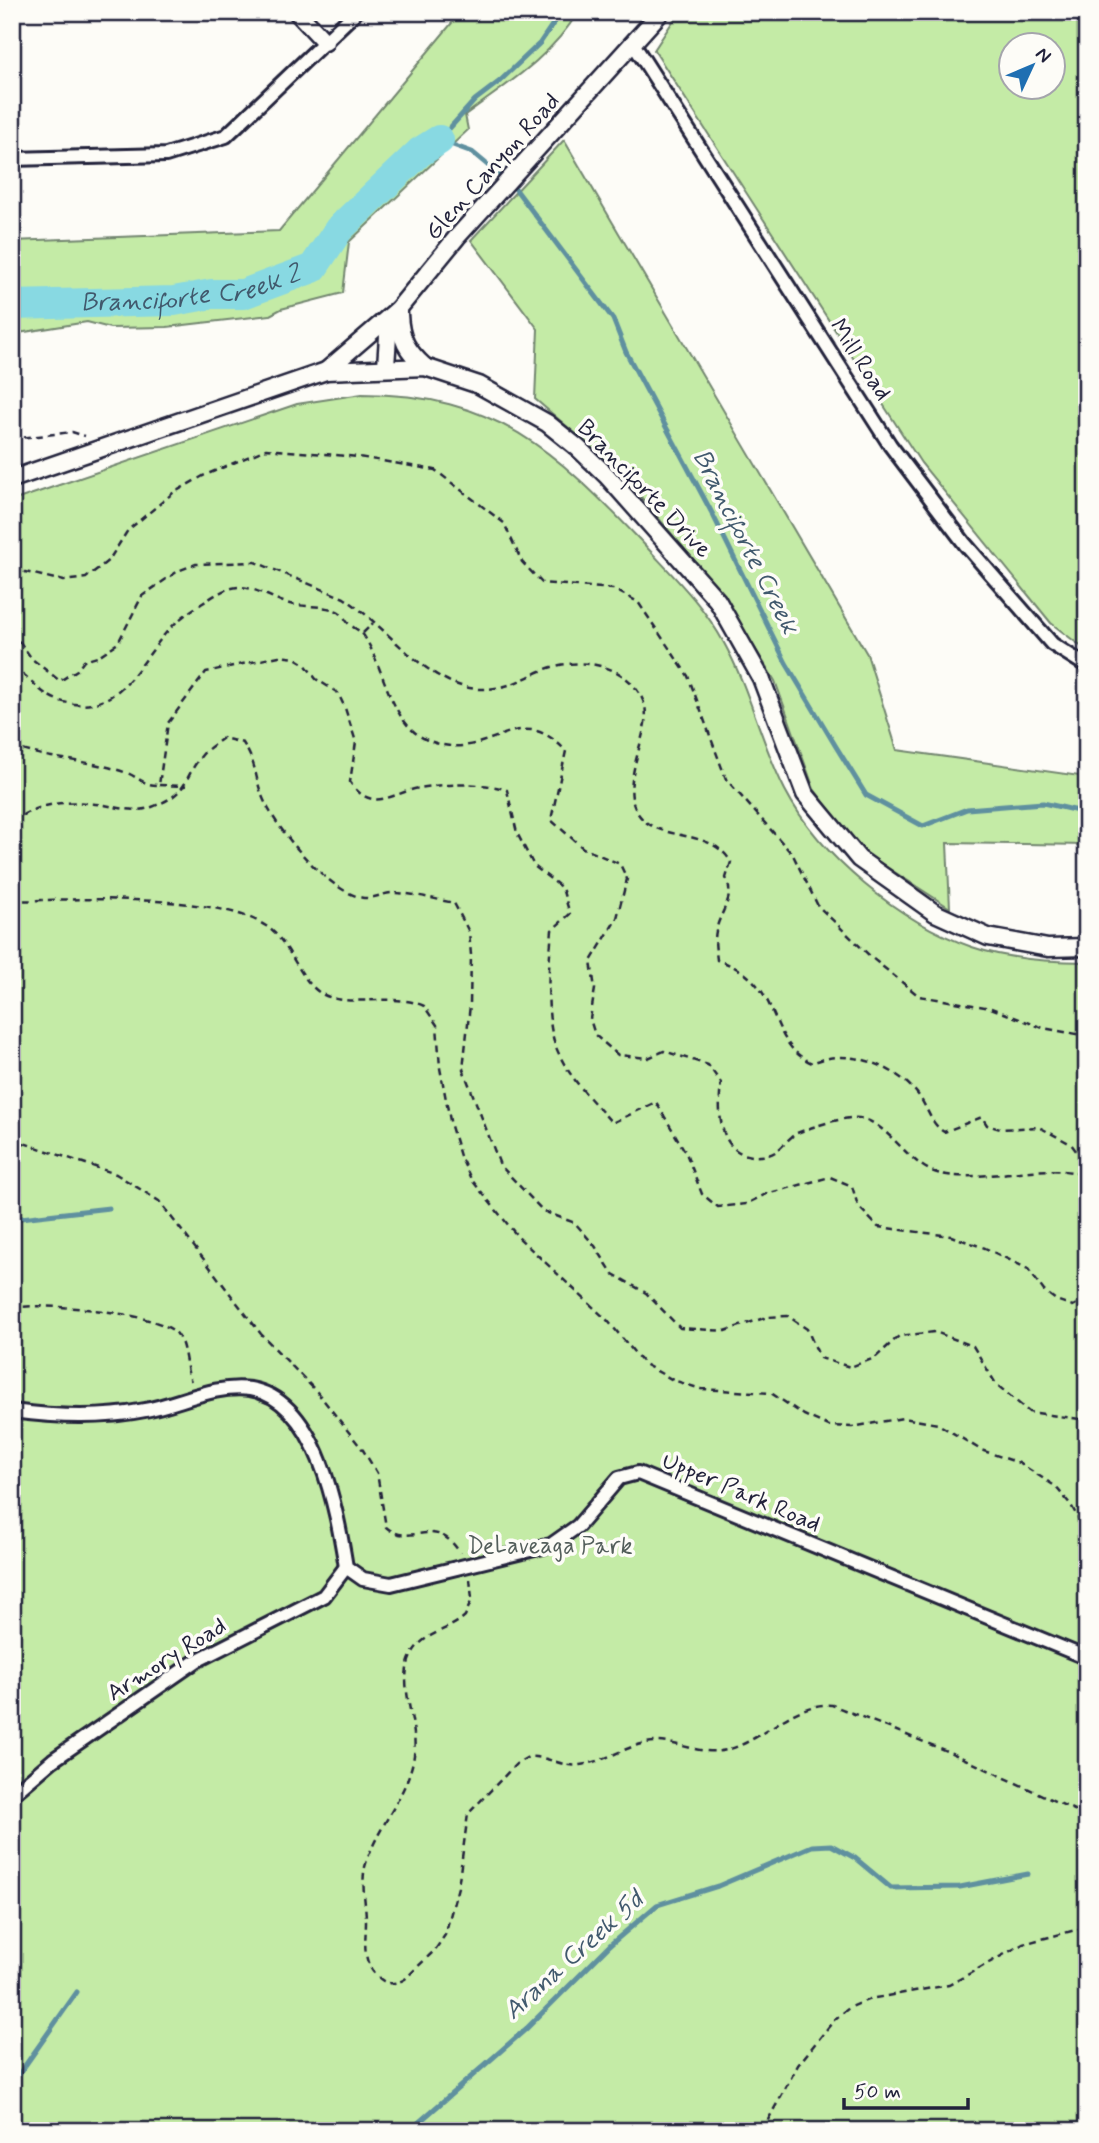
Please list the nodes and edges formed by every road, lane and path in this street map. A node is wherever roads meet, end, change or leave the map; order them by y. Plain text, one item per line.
1 (297, 12) edge
2 (356, 12) edge
3 (662, 12) edge
4 (325, 42) junction
5 (635, 45) junction
6 (12, 159) edge
7 (399, 309) junction
8 (386, 366) junction
9 (425, 367) junction
10 (326, 370) junction
11 (12, 439) edge
12 (113, 445) junction
13 (12, 479) edge
14 (12, 569) edge
15 (374, 622) junction
16 (12, 631) edge
17 (363, 634) junction
18 (1087, 666) edge
19 (12, 667) edge
20 (12, 746) edge
21 (159, 785) junction
22 (186, 786) junction
23 (12, 822) edge
24 (12, 901) edge
25 (1087, 947) edge
26 (1087, 1036) edge
27 (12, 1139) edge
28 (1085, 1177) edge
29 (1087, 1209) edge
30 (1087, 1298) edge
31 (12, 1308) edge
32 (215, 1392) junction
33 (12, 1411) edge
34 (1087, 1420) edge
35 (1087, 1535) edge
36 (466, 1565) junction
37 (346, 1567) junction
38 (1087, 1658) edge
39 (12, 1795) edge
40 (1087, 1816) edge
41 (1087, 1927) edge
42 (762, 2131) edge

1 - 4 street
2 - 4 street
3 - 5 street, Glen Canyon Road
4 - 6 street
5 - 7 street, Glen Canyon Road
5 - 18 street, Mill Road
7 - 8 street, Glen Canyon Road
7 - 9 street
7 - 10 street
8 - 9 street, Branciforte Drive
8 - 10 street, Branciforte Drive
9 - 25 street, Branciforte Drive
10 - 12 street, Branciforte Drive
11 - 12 path
12 - 13 street, Branciforte Drive
14 - 26 path
15 - 16 path
15 - 17 path
15 - 28 path
17 - 19 path
17 - 28 path
20 - 21 path
21 - 22 path
21 - 30 path
22 - 23 path
22 - 34 path
24 - 35 path
27 - 36 path
28 - 29 path
31 - 32 path
32 - 33 street
32 - 37 street
36 - 37 street, Upper Park Road
36 - 38 street, Upper Park Road
36 - 40 path
37 - 39 street, Armory Road
41 - 42 path

